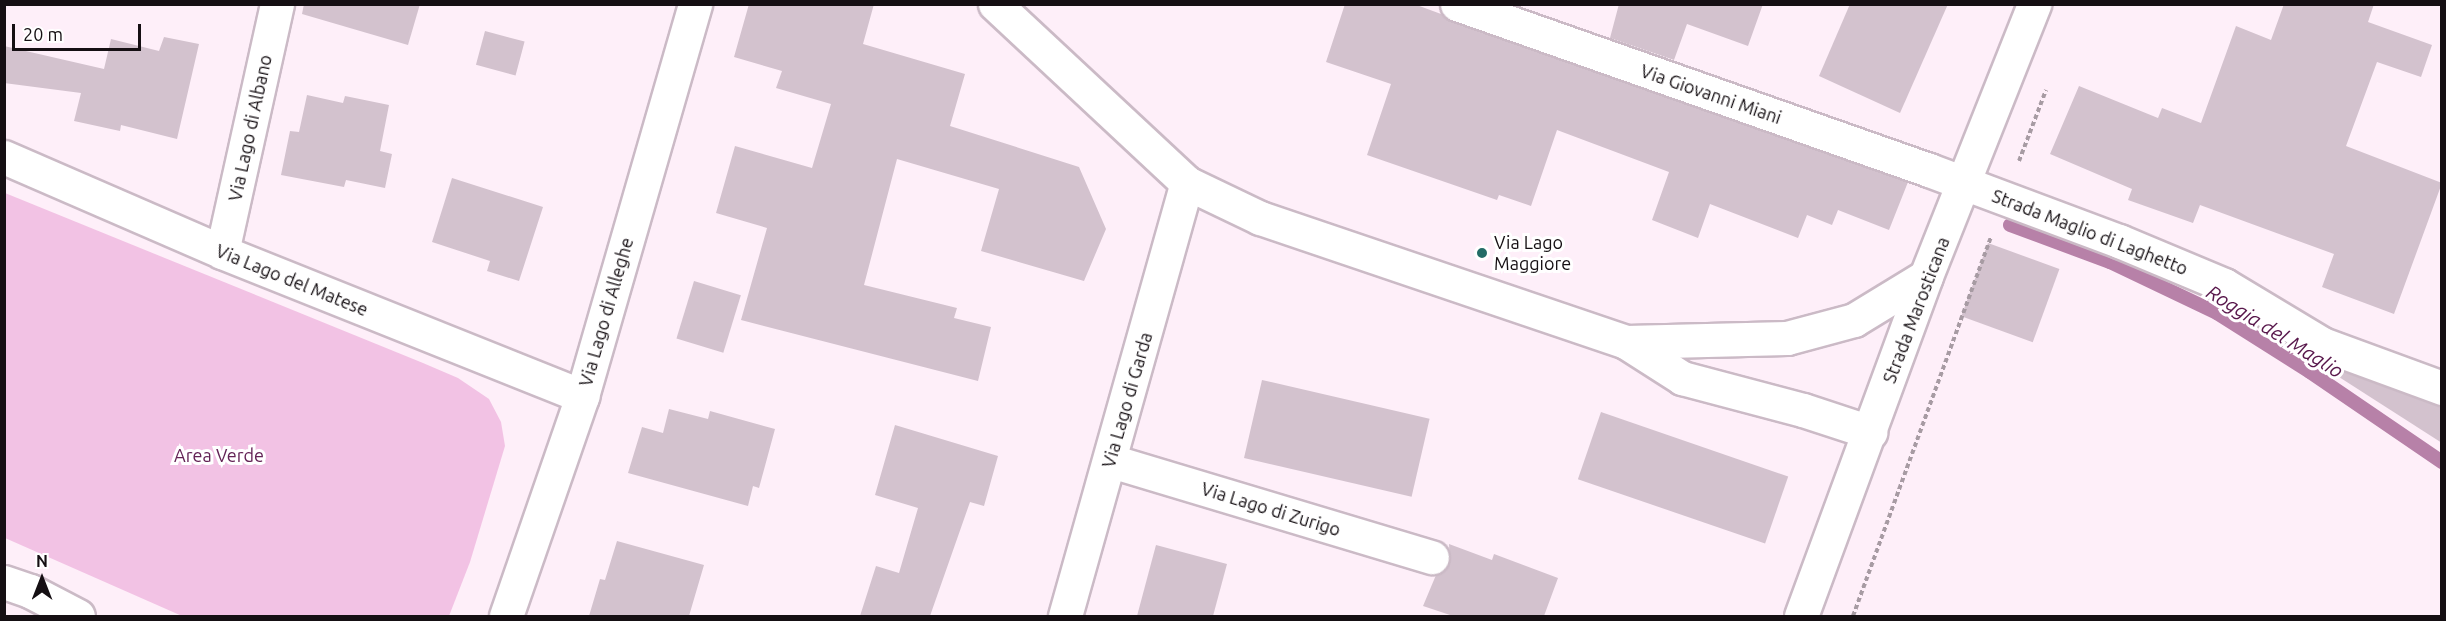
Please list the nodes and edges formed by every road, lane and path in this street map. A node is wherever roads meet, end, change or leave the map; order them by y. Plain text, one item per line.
1 (277, 4) edge
2 (694, 4) edge
3 (995, 4) edge
4 (1457, 4) edge
5 (2034, 4) edge
6 (2047, 87) dead end
7 (4, 157) edge
8 (1187, 183) junction
9 (1964, 183) junction
10 (2005, 198) junction
11 (222, 252) junction
12 (1926, 276) junction
13 (1626, 342) junction
14 (2442, 388) edge
15 (582, 396) junction
16 (1870, 432) junction
17 (1111, 461) junction
18 (1432, 557) dead end
19 (4, 582) edge
20 (78, 616) edge
21 (506, 616) edge
22 (1065, 616) edge
23 (1801, 616) edge
24 (1853, 616) edge

1 - 11 street, Via Lago di Albano
2 - 15 street, Via Lago di Alleghe
3 - 8 street
4 - 9 street, Via Giovanni Miani
5 - 9 street, Strada Marosticana
6 - 10 path
7 - 11 street, Via Lago del Matese
8 - 13 street
8 - 17 street, Via Lago di Garda
9 - 10 street, Strada Maglio di Laghetto
9 - 12 street, Strada Marosticana
10 - 14 street, Strada Maglio di Laghetto
10 - 24 path
11 - 15 street, Via Lago del Matese
12 - 13 street
12 - 16 street, Strada Marosticana
13 - 16 street
15 - 21 street, Via Lago di Alleghe
16 - 23 street, Strada Marosticana
17 - 18 street, Via Lago di Zurigo
17 - 22 street, Via Lago di Garda
19 - 20 street

